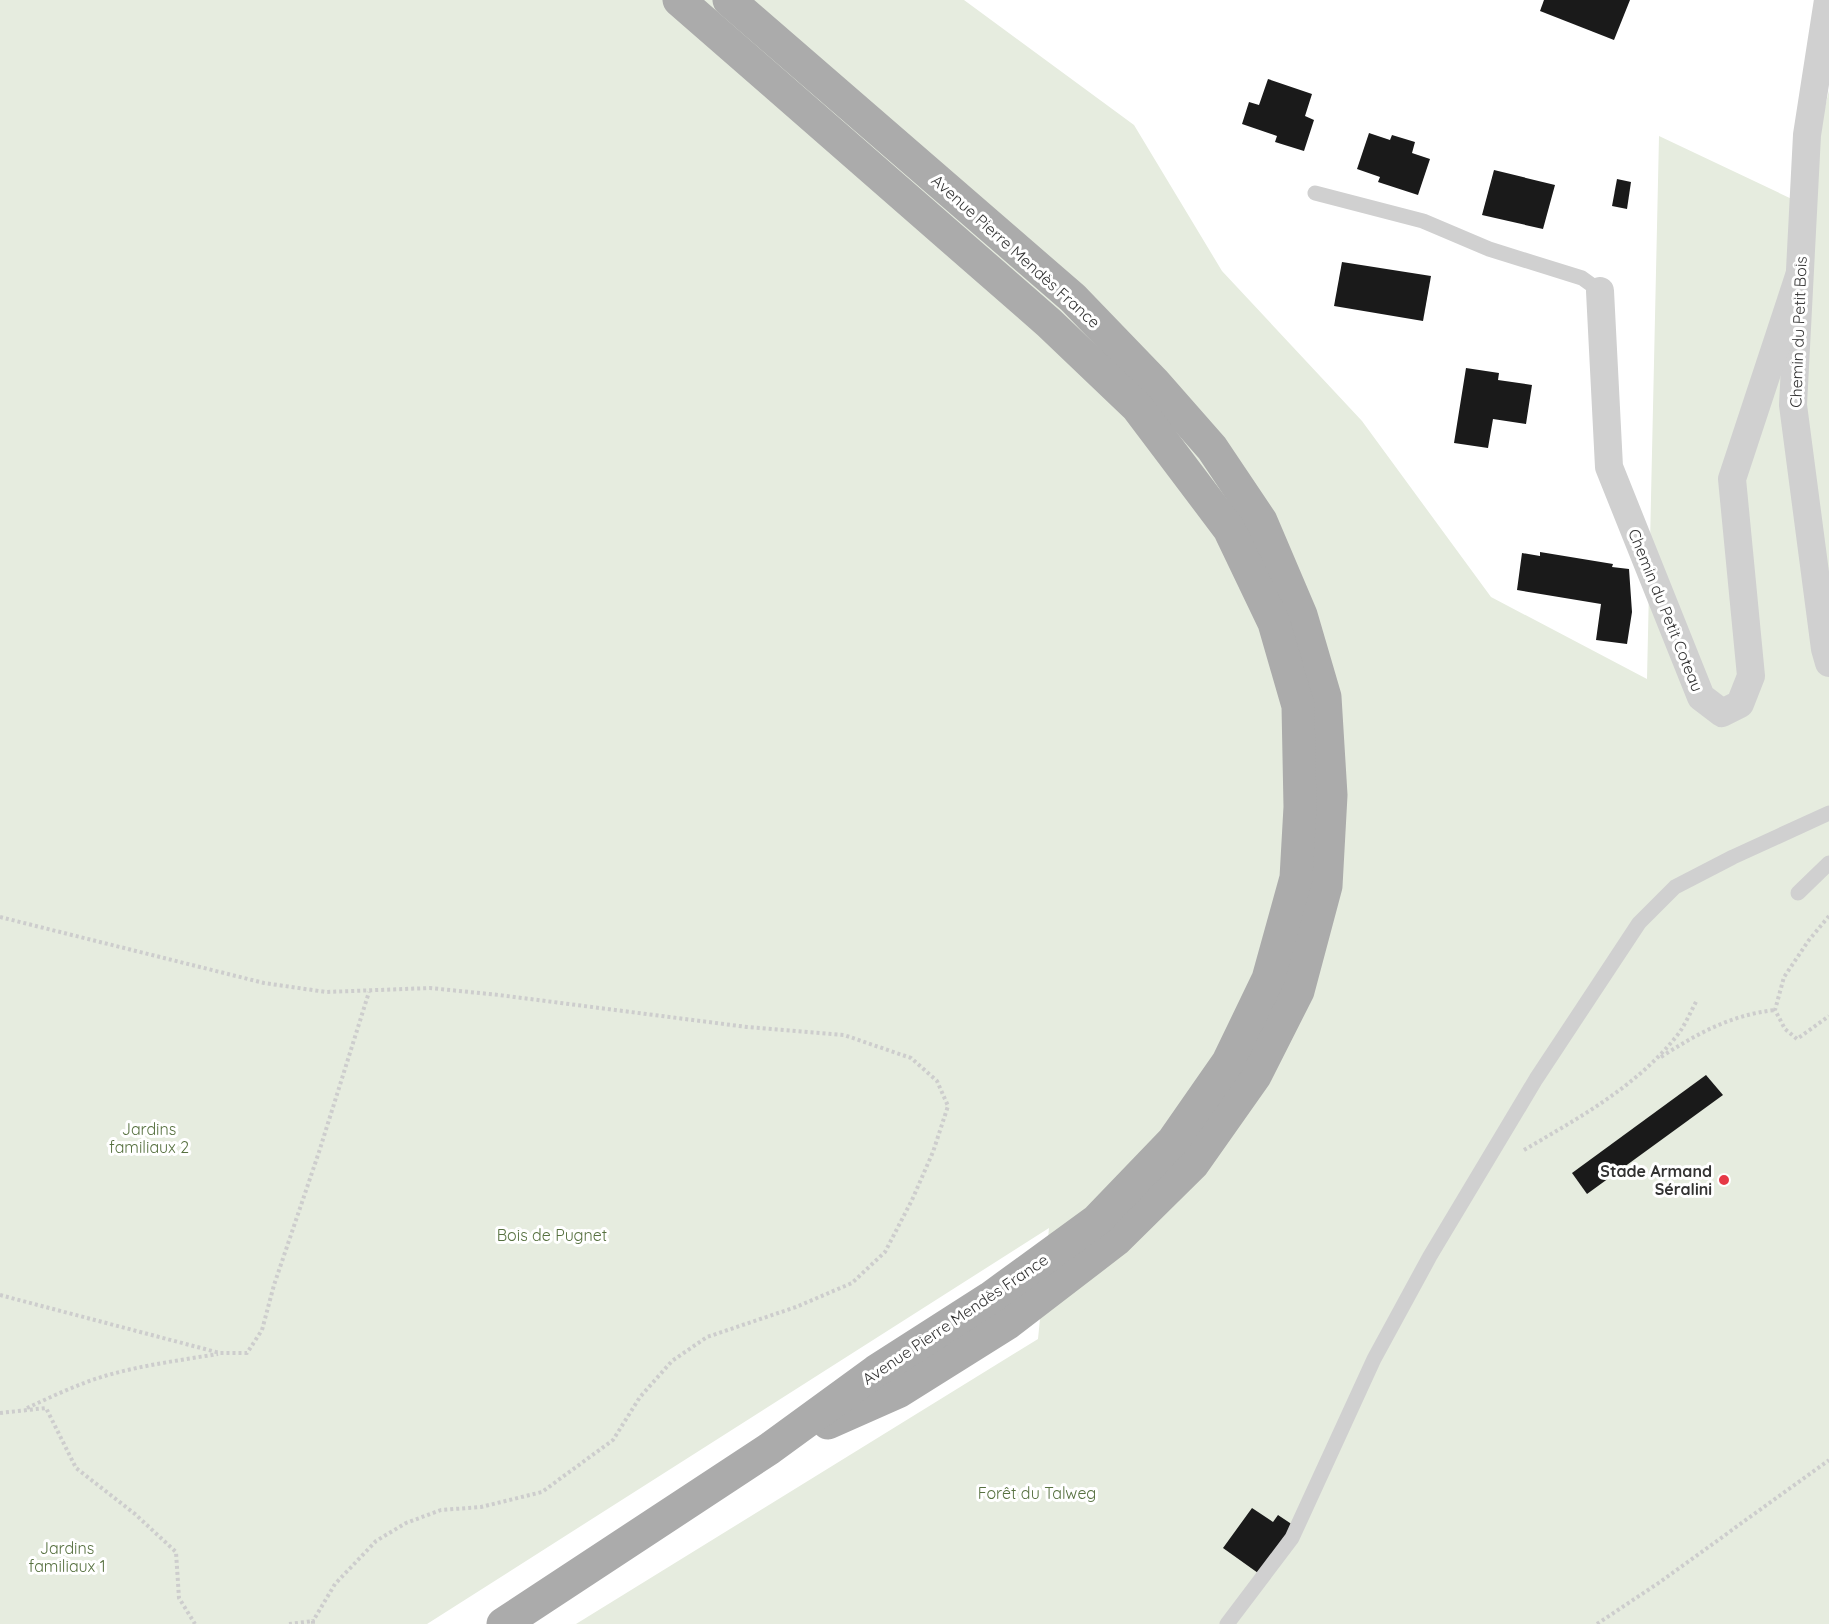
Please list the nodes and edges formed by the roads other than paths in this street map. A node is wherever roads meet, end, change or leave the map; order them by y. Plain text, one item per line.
1 (679, 0) edge
2 (729, 0) edge
3 (1828, 4) edge
4 (1315, 193) dead end
5 (1799, 276) junction
6 (1600, 291) joint
7 (1829, 663) edge
8 (1829, 813) edge
9 (1829, 863) edge
10 (1798, 893) dead end
11 (769, 1449) junction
12 (503, 1624) edge
13 (1227, 1624) edge

1 - 11 main road, Avenue Pierre Mendès France
2 - 11 main road, Avenue Pierre Mendès France
3 - 5 street, Chemin du Petit Bois
4 - 6 lane
5 - 6 street, Chemin du Petit Coteau
5 - 7 street, Chemin du Petit Bois
8 - 13 lane
9 - 10 lane
11 - 12 main road, Avenue Pierre Mendès France

